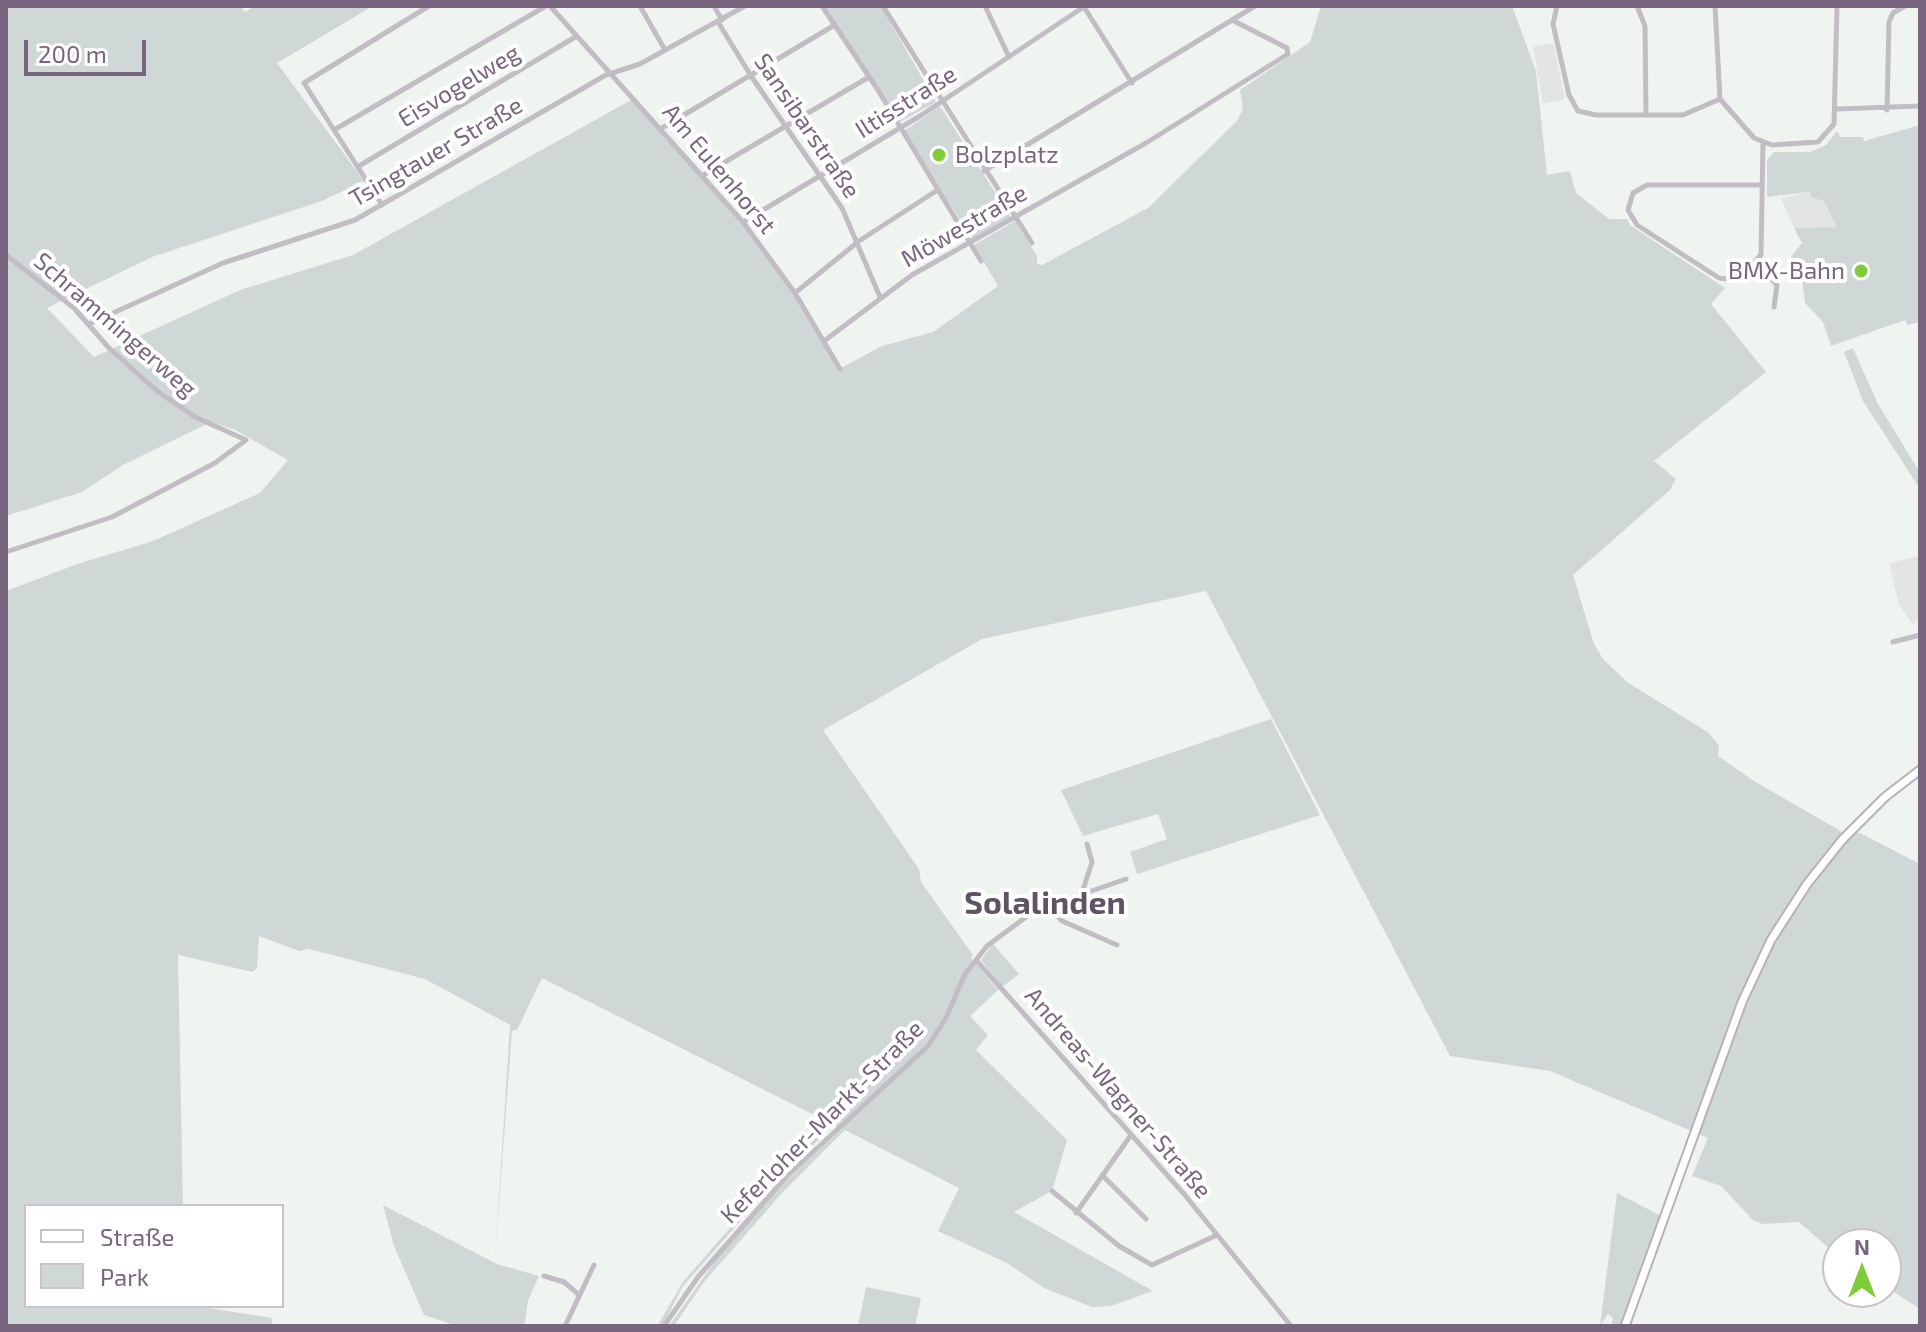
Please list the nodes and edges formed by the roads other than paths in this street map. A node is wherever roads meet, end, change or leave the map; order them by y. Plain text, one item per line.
1 (429, 6) edge
2 (548, 6) edge
3 (640, 6) edge
4 (714, 6) edge
5 (745, 6) edge
6 (822, 6) edge
7 (883, 6) edge
8 (985, 6) edge
9 (1085, 6) edge
10 (1255, 6) edge
11 (1557, 6) edge
12 (1637, 6) edge
13 (1715, 6) edge
14 (1837, 6) edge
15 (1905, 6) edge
16 (720, 21) junction
17 (1234, 21) junction
18 (833, 25) junction
19 (577, 36) junction
20 (665, 50) junction
21 (1009, 57) junction
22 (611, 74) junction
23 (751, 76) junction
24 (869, 77) junction
25 (1132, 83) junction
26 (1720, 99) junction
27 (942, 101) junction
28 (1920, 106) edge
29 (1837, 109) junction
30 (1887, 110) junction
31 (1646, 114) junction
32 (788, 127) junction
33 (662, 128) junction
34 (900, 128) junction
35 (334, 130) junction
36 (1763, 143) junction
37 (359, 166) junction
38 (984, 171) junction
39 (703, 175) junction
40 (823, 175) junction
41 (1761, 185) junction
42 (936, 191) junction
43 (382, 205) junction
44 (1014, 218) junction
45 (743, 222) junction
46 (859, 241) junction
47 (970, 243) junction
48 (1032, 243) dead end
49 (6, 255) edge
50 (981, 261) dead end
51 (1757, 264) junction
52 (795, 293) junction
53 (880, 297) junction
54 (1774, 307) dead end
55 (89, 324) junction
56 (824, 341) junction
57 (840, 369) dead end
58 (6, 552) edge
59 (1920, 635) edge
60 (1893, 642) dead end
61 (1920, 770) edge
62 (1087, 844) dead end
63 (1126, 879) dead end
64 (1082, 893) junction
65 (1048, 906) junction
66 (1117, 945) dead end
67 (976, 960) junction
68 (1131, 1135) junction
69 (1102, 1175) junction
70 (1052, 1191) dead end
71 (1076, 1213) junction
72 (1146, 1219) dead end
73 (1217, 1235) junction
74 (594, 1265) dead end
75 (544, 1276) dead end
76 (578, 1294) junction
77 (565, 1326) edge
78 (664, 1326) edge
79 (1291, 1326) edge
80 (1625, 1326) edge

1 - 35 street
2 - 19 street, Am Eulenhorst
2 - 35 street
3 - 20 street
4 - 16 street, Sansibarstraße
5 - 16 street, Tsingtauer Straße
6 - 18 street
7 - 27 street
8 - 21 street
9 - 21 street, Iltisstraße
9 - 25 street
10 - 17 street
11 - 31 street
12 - 31 street
13 - 26 street
14 - 29 street
15 - 30 street
16 - 20 street, Tsingtauer Straße
16 - 23 street, Sansibarstraße
17 - 25 street
17 - 44 street, Möwestraße
18 - 23 street
18 - 24 street
19 - 22 street, Am Eulenhorst
19 - 37 street, Eisvogelweg
20 - 22 street, Tsingtauer Straße
21 - 27 street, Iltisstraße
22 - 33 street, Am Eulenhorst
22 - 43 street, Tsingtauer Straße
23 - 32 street, Sansibarstraße
23 - 33 street
24 - 32 street
24 - 34 street
25 - 38 street
26 - 31 street
26 - 36 street
27 - 34 street, Iltisstraße
27 - 38 street
28 - 30 street
29 - 30 street
29 - 36 street
32 - 39 street
32 - 40 street, Sansibarstraße
33 - 39 street, Am Eulenhorst
34 - 40 street, Iltisstraße
34 - 42 street
35 - 37 street
36 - 41 street
37 - 43 street
38 - 44 street
39 - 45 street, Am Eulenhorst
40 - 45 street, Iltisstraße
40 - 46 street, Sansibarstraße
41 - 51 street
41 - 51 street
42 - 46 street
42 - 47 street
43 - 55 street, Tsingtauer Straße
44 - 47 street, Möwestraße
44 - 48 street
45 - 52 street, Am Eulenhorst
46 - 52 street
46 - 53 street, Sansibarstraße
47 - 50 street
47 - 53 street, Möwestraße
49 - 55 street, Schrammingerweg
51 - 54 street
52 - 56 street, Am Eulenhorst
53 - 56 street, Möwestraße
55 - 58 street, Schrammingerweg
56 - 57 street, Am Eulenhorst
59 - 60 street
61 - 80 main road
62 - 64 street
63 - 64 street, Keferloher-Markt-Straße
64 - 65 street, Keferloher-Markt-Straße
65 - 66 street
65 - 67 street, Keferloher-Markt-Straße
67 - 68 street, Andreas-Wagner-Straße
67 - 78 street, Keferloher-Markt-Straße
68 - 69 street
68 - 73 street, Andreas-Wagner-Straße
69 - 71 street
69 - 72 street
70 - 71 street
71 - 73 street
73 - 79 street, Andreas-Wagner-Straße
74 - 76 street
75 - 76 street
76 - 77 street

